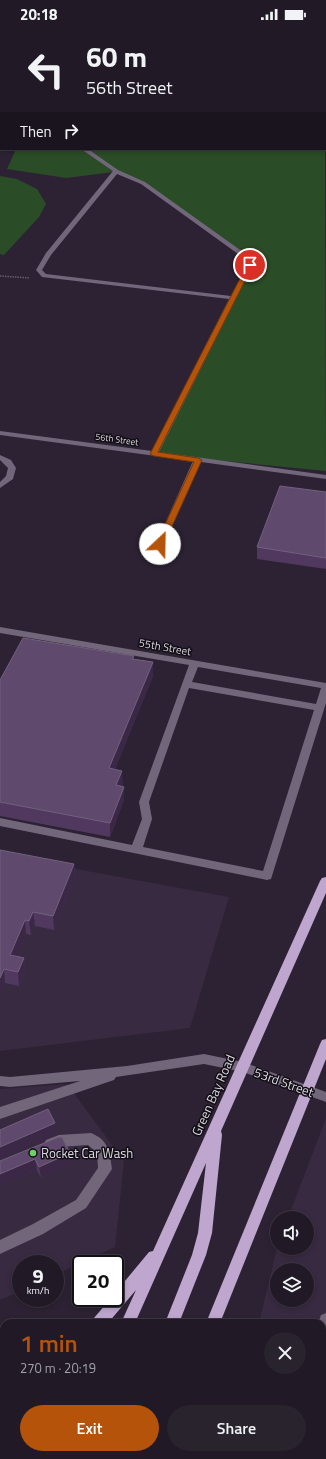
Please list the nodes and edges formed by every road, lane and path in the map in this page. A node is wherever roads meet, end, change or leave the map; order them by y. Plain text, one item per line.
1 (85, 150) edge
2 (116, 171) junction
3 (0, 276) edge
4 (44, 276) junction
5 (234, 298) junction
6 (0, 433) edge
7 (154, 454) junction
8 (0, 457) edge
9 (198, 460) junction
10 (326, 477) edge
11 (0, 486) edge
12 (160, 544) dead end
13 (0, 630) edge
14 (194, 664) junction
15 (186, 684) junction
16 (326, 687) edge
17 (319, 708) junction
18 (0, 822) edge
19 (136, 850) junction
20 (326, 881) edge
21 (326, 1044) edge
22 (242, 1067) junction
23 (127, 1071) junction
24 (0, 1081) edge
25 (306, 1090) junction
26 (326, 1097) edge
27 (0, 1113) edge
28 (217, 1125) junction
29 (40, 1150) edge
30 (0, 1246) edge
31 (163, 1247) junction
32 (220, 1306) junction
33 (101, 1319) edge
34 (130, 1319) edge
35 (174, 1319) edge
36 (215, 1319) edge
37 (220, 1319) edge

1 - 2 street
2 - 4 street
2 - 5 street
3 - 4 path
4 - 5 street
5 - 7 street
6 - 7 street, 56th Street
7 - 9 street, 56th Street
8 - 11 street
9 - 10 street, 56th Street
9 - 12 street
13 - 14 street, 55th Street
14 - 15 street
14 - 16 street, 55th Street
15 - 17 street
15 - 19 street
16 - 17 street
17 - 19 street
18 - 19 street
20 - 22 main road, Green Bay Road
21 - 25 main road
22 - 23 street, 53rd Street
22 - 25 street, 53rd Street
22 - 28 main road, Green Bay Road
23 - 24 street
23 - 27 street
25 - 26 street, 53rd Street
25 - 32 main road
28 - 31 main road, Green Bay Road
28 - 35 main road
29 - 30 street
31 - 33 main road
31 - 34 main road, Green Bay Road
32 - 36 main road
32 - 37 main road

